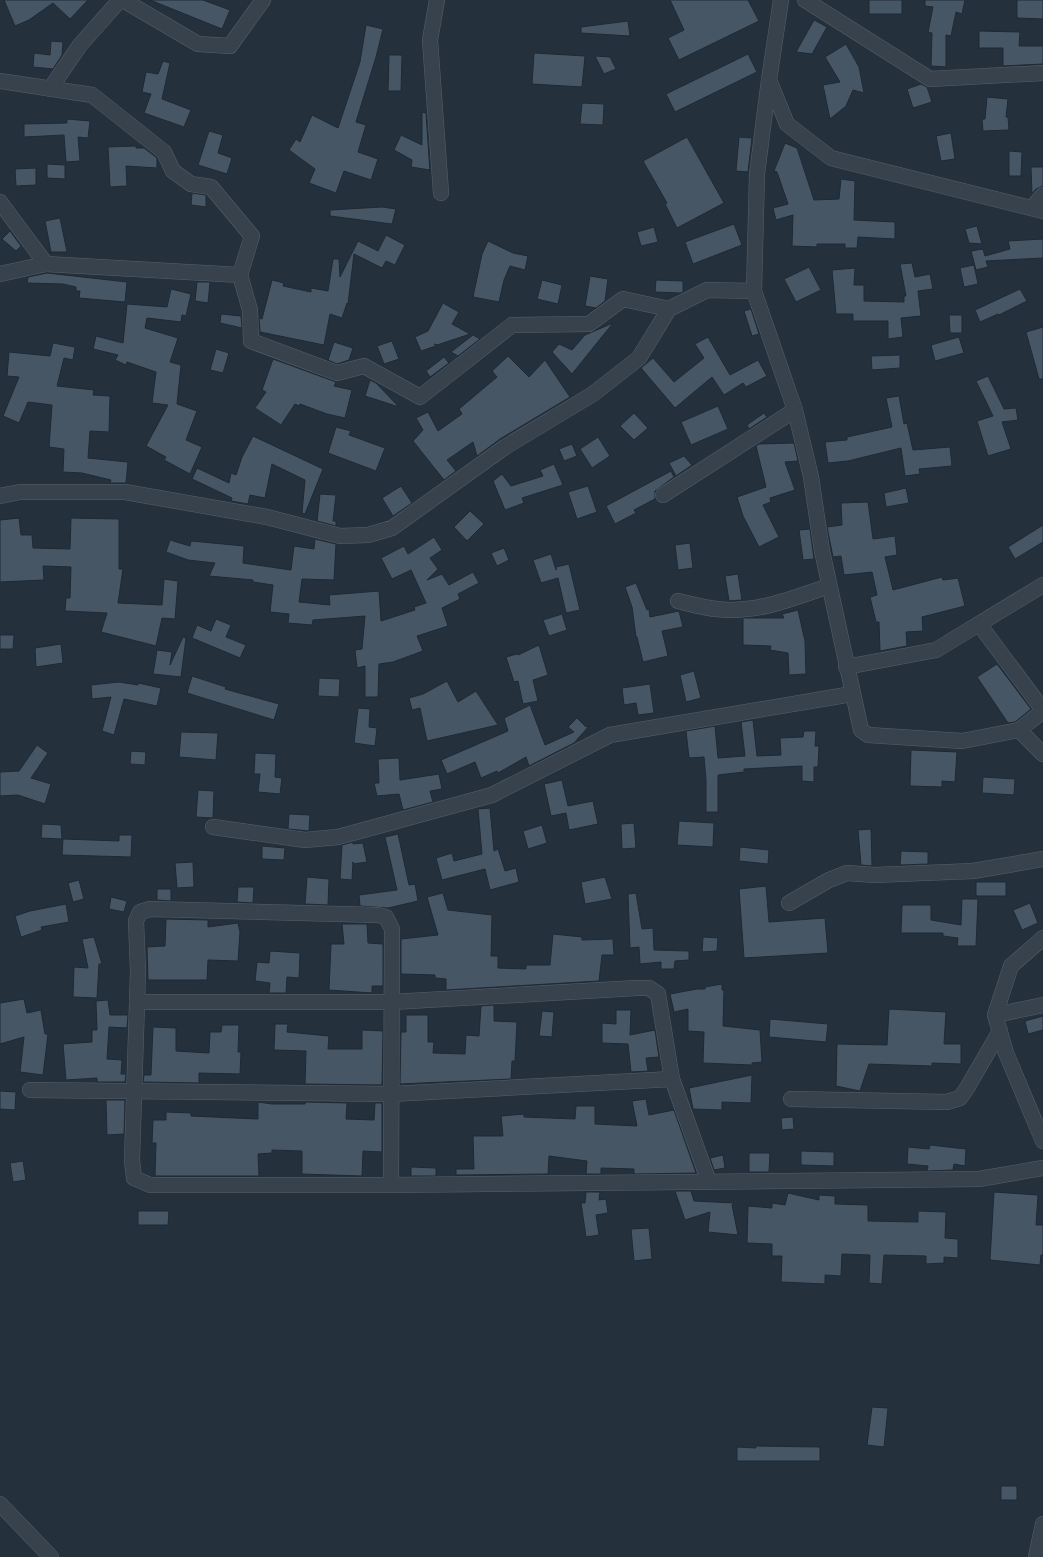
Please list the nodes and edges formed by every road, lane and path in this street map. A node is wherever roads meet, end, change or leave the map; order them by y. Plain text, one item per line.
1 (122, 0) edge
2 (263, 0) edge
3 (437, 0) edge
4 (781, 0) edge
5 (805, 0) edge
6 (1043, 74) edge
7 (769, 80) junction
8 (0, 81) edge
9 (50, 89) junction
10 (441, 193) dead end
11 (1043, 195) edge
12 (0, 202) edge
13 (1037, 209) edge
14 (46, 264) junction
15 (0, 274) edge
16 (240, 275) junction
17 (754, 291) junction
18 (669, 309) junction
19 (795, 410) junction
20 (663, 495) dead end
21 (0, 496) edge
22 (1043, 585) edge
23 (829, 586) junction
24 (678, 601) dead end
25 (979, 624) junction
26 (846, 668) junction
27 (852, 694) junction
28 (1043, 711) edge
29 (1019, 730) junction
30 (1043, 754) edge
31 (213, 827) dead end
32 (1043, 859) edge
33 (789, 903) dead end
34 (1043, 938) edge
35 (137, 1002) junction
36 (392, 1002) junction
37 (1043, 1005) edge
38 (996, 1015) junction
39 (1000, 1031) junction
40 (672, 1079) junction
41 (30, 1090) dead end
42 (134, 1091) junction
43 (392, 1094) junction
44 (791, 1099) dead end
45 (1043, 1140) edge
46 (1043, 1168) edge
47 (709, 1182) junction
48 (391, 1185) junction
49 (0, 1504) edge
50 (1043, 1524) edge
51 (51, 1557) edge
52 (1036, 1557) edge

1 - 2 street
1 - 9 street
3 - 10 street
4 - 7 street
5 - 6 street
7 - 13 street
7 - 17 street
8 - 9 street
9 - 16 street
11 - 13 street
12 - 14 street
14 - 15 street
14 - 16 street
16 - 18 street
17 - 18 street
17 - 19 street
18 - 21 street
19 - 20 street
19 - 23 street
22 - 25 street
23 - 24 street
23 - 26 street
25 - 26 street
25 - 28 street
26 - 27 street
27 - 29 street
27 - 31 street
28 - 29 street
29 - 30 street
32 - 33 street
34 - 38 street
35 - 36 street
35 - 36 street
35 - 42 street
36 - 40 street
36 - 43 street
37 - 38 street
38 - 39 street
39 - 44 street
39 - 45 street
40 - 43 street
40 - 47 street
41 - 42 street
42 - 43 street
42 - 48 street
43 - 48 street
46 - 47 street
47 - 48 street
49 - 51 street
50 - 52 street

